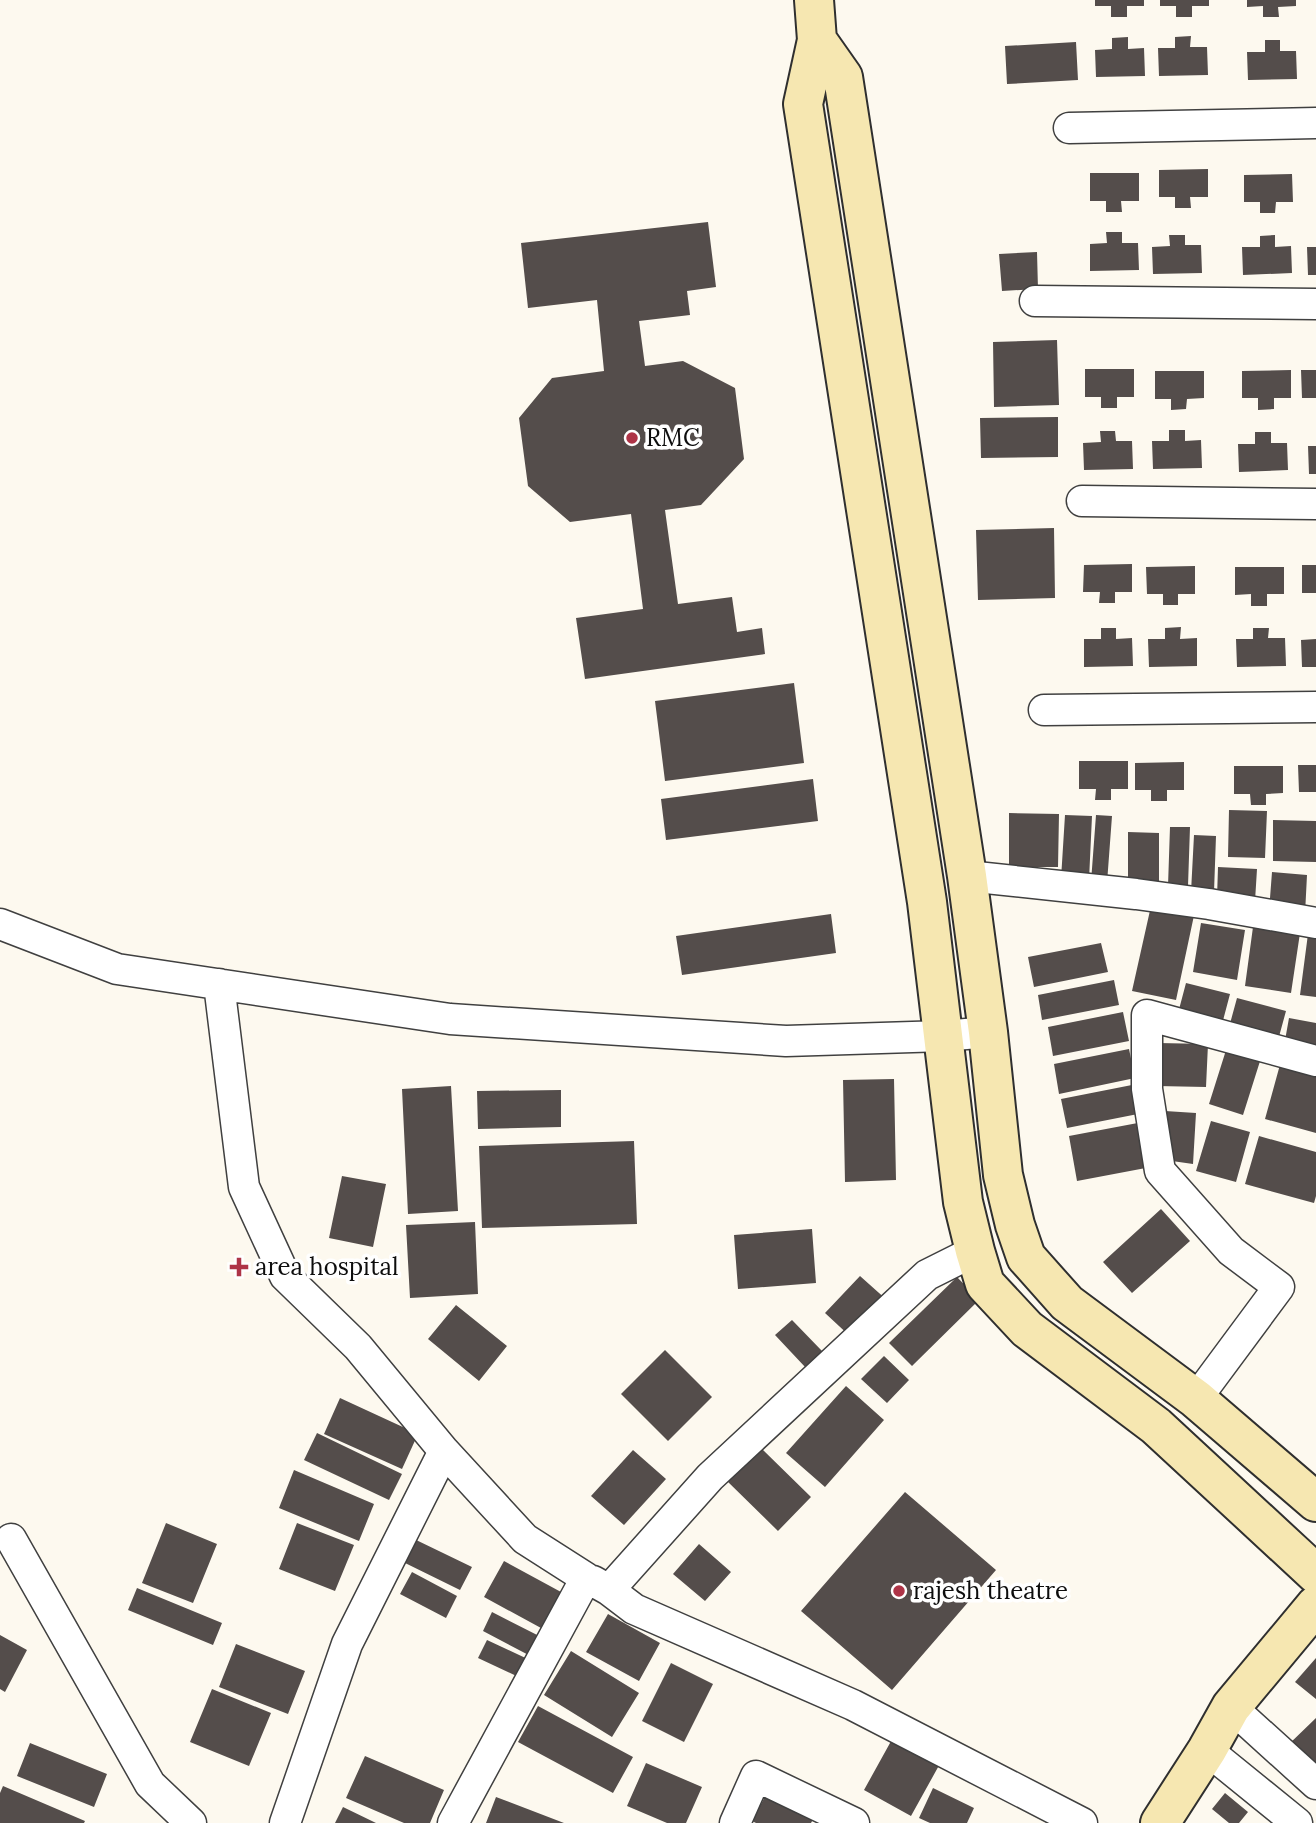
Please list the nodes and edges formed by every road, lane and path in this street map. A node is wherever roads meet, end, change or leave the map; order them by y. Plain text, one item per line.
1 (814, 0) edge
2 (817, 40) junction
3 (1316, 123) edge
4 (1069, 128) dead end
5 (1035, 301) dead end
6 (1316, 304) edge
7 (1082, 501) dead end
8 (1316, 504) edge
9 (1316, 708) edge
10 (1044, 710) dead end
11 (967, 876) junction
12 (1316, 923) edge
13 (0, 925) edge
14 (219, 984) junction
15 (988, 1032) junction
16 (944, 1036) junction
17 (1316, 1061) edge
18 (975, 1251) junction
19 (1196, 1399) junction
20 (444, 1451) junction
21 (1316, 1502) edge
22 (10, 1539) dead end
23 (1316, 1574) edge
24 (597, 1584) junction
25 (1316, 1605) edge
26 (1231, 1707) junction
27 (1207, 1750) junction
28 (1316, 1784) edge
29 (191, 1823) edge
30 (285, 1823) edge
31 (453, 1823) edge
32 (735, 1823) edge
33 (854, 1823) edge
34 (1082, 1823) edge
35 (1160, 1823) edge
36 (1297, 1823) edge

1 - 2 main road
2 - 11 main road
2 - 16 main road
3 - 4 street
5 - 6 street
7 - 8 street
9 - 10 street
11 - 12 street
11 - 15 main road
13 - 14 street
14 - 16 street
14 - 20 street
15 - 16 street
15 - 19 main road
16 - 18 main road
17 - 19 street
18 - 23 main road
18 - 24 street
19 - 21 main road
20 - 24 street
20 - 30 street
22 - 29 street
24 - 31 street
24 - 34 street
25 - 26 main road
26 - 27 main road
26 - 28 street
27 - 35 main road
27 - 36 street
32 - 33 street

